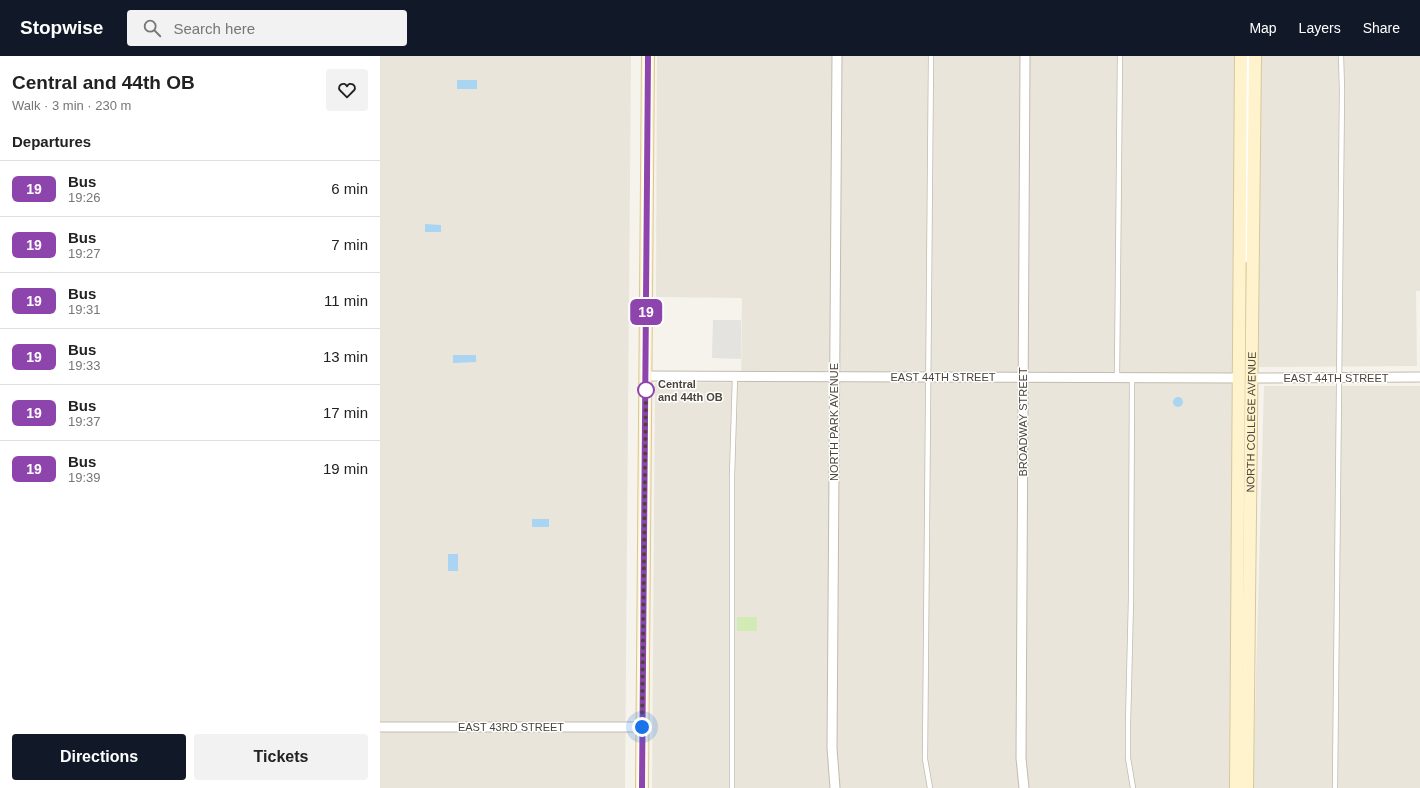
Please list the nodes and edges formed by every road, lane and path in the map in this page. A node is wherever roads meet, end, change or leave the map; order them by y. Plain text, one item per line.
1 (648, 56) edge
2 (837, 56) edge
3 (931, 56) edge
4 (1025, 56) edge
5 (1120, 56) edge
6 (1240, 56) edge
7 (1248, 56) edge
8 (1255, 56) edge
9 (1341, 56) edge
10 (646, 376) junction
11 (735, 376) junction
12 (834, 376) junction
13 (929, 377) junction
14 (1023, 377) junction
15 (1117, 377) junction
16 (1132, 377) junction
17 (1420, 377) edge
18 (1239, 378) junction
19 (1252, 378) junction
20 (1339, 378) junction
21 (380, 727) edge
22 (642, 727) junction
23 (642, 788) edge
24 (732, 788) edge
25 (835, 788) edge
26 (930, 788) edge
27 (1024, 788) edge
28 (1133, 788) edge
29 (1236, 788) edge
30 (1241, 788) edge
31 (1247, 788) edge
32 (1335, 788) edge

1 - 10 main road
2 - 12 street, NORTH PARK AVENUE
3 - 13 lane
4 - 14 street, BROADWAY STREET
5 - 15 lane
6 - 18 main road, NORTH COLLEGE AVENUE
7 - 30 lane, NORTH COLLEGE AVENUE
8 - 19 main road, NORTH COLLEGE AVENUE
9 - 20 lane
10 - 11 street, EAST 44TH STREET
10 - 22 main road
11 - 12 street, EAST 44TH STREET
11 - 24 lane
12 - 13 street, EAST 44TH STREET
12 - 25 street, NORTH PARK AVENUE
13 - 14 street, EAST 44TH STREET
13 - 26 lane
14 - 15 street, EAST 44TH STREET
14 - 27 street, BROADWAY STREET
15 - 16 street, EAST 44TH STREET
16 - 18 street, EAST 44TH STREET
16 - 28 lane
17 - 20 street, EAST 44TH STREET
18 - 29 main road, NORTH COLLEGE AVENUE
19 - 20 street, EAST 44TH STREET
19 - 31 main road, NORTH COLLEGE AVENUE
20 - 32 lane
21 - 22 street, EAST 43RD STREET
22 - 23 main road

